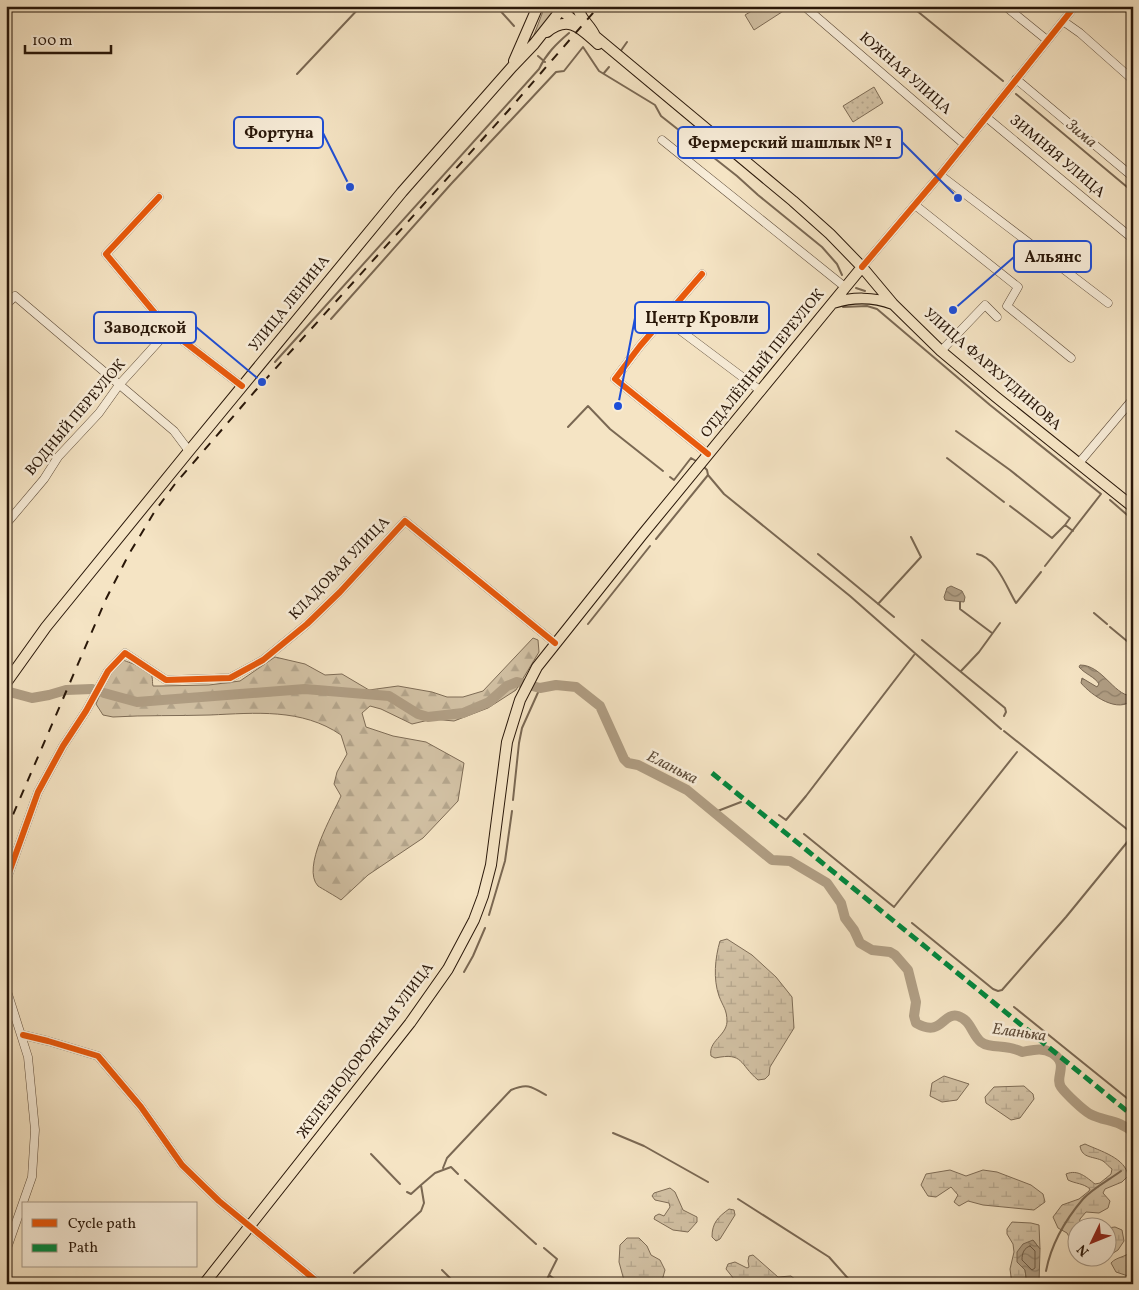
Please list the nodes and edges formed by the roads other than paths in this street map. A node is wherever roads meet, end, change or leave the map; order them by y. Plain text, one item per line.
1 (531, 6) edge
2 (538, 6) edge
3 (577, 6) edge
4 (804, 6) edge
5 (1005, 6) edge
6 (1075, 6) edge
7 (559, 7) edge
8 (1063, 21) junction
9 (529, 26) junction
10 (595, 36) junction
11 (1047, 40) junction
12 (534, 44) junction
13 (512, 67) junction
14 (1016, 79) junction
15 (1133, 80) edge
16 (649, 82) junction
17 (986, 117) junction
18 (662, 140) dead end
19 (964, 144) junction
20 (940, 175) junction
21 (1133, 177) edge
22 (159, 197) dead end
23 (915, 205) junction
24 (1133, 239) edge
25 (862, 267) junction
26 (702, 274) dead end
27 (845, 287) junction
28 (833, 303) junction
29 (1108, 303) dead end
30 (6, 304) edge
31 (893, 304) junction
32 (997, 318) dead end
33 (665, 319) junction
34 (169, 330) junction
35 (941, 351) junction
36 (1071, 358) dead end
37 (120, 385) junction
38 (242, 386) junction
39 (761, 391) junction
40 (1133, 399) edge
41 (188, 451) junction
42 (708, 454) junction
43 (1079, 463) junction
44 (1133, 507) edge
45 (6, 524) edge
46 (555, 643) junction
47 (10, 669) edge
48 (6, 683) edge
49 (6, 881) edge
50 (6, 988) edge
51 (22, 1035) junction
52 (23, 1202) edge
53 (22, 1205) edge
54 (250, 1226) junction
55 (6, 1251) edge
56 (204, 1284) edge
57 (320, 1284) edge

1 - 9 main road
2 - 9 main road, УЛИЦА ЛЕНИНА
3 - 10 main road, УЛИЦА ФАРХУТДИНОВА
4 - 19 street, ЮЖНАЯ УЛИЦА
5 - 11 street
6 - 8 street
7 - 10 main road
7 - 12 main road, УЛИЦА ЛЕНИНА
8 - 11 street
8 - 15 street
9 - 13 main road, УЛИЦА ЛЕНИНА
10 - 16 main road, УЛИЦА ФАРХУТДИНОВА
11 - 14 street
12 - 13 main road, УЛИЦА ЛЕНИНА
12 - 16 main road
13 - 38 main road, УЛИЦА ЛЕНИНА
14 - 17 street
14 - 21 street
16 - 25 main road, УЛИЦА ФАРХУТДИНОВА
17 - 19 street
17 - 24 street, ЗИМНЯЯ УЛИЦА
18 - 27 street
19 - 20 street
20 - 23 street
20 - 29 street
22 - 34 street
23 - 25 street
23 - 36 street
25 - 27 main road, ОТДАЛЁННЫЙ ПЕРЕУЛОК
25 - 31 main road, УЛИЦА ФАРХУТДИНОВА
26 - 33 street
27 - 28 main road, ОТДАЛЁННЫЙ ПЕРЕУЛОК
28 - 31 main road
28 - 39 main road, ОТДАЛЁННЫЙ ПЕРЕУЛОК
30 - 37 street
31 - 35 main road, УЛИЦА ФАРХУТДИНОВА
32 - 35 street
33 - 39 street
33 - 42 street
34 - 37 street, ВОДНЫЙ ПЕРЕУЛОК
34 - 38 street
35 - 43 main road, УЛИЦА ФАРХУТДИНОВА
37 - 41 street
37 - 45 street, ВОДНЫЙ ПЕРЕУЛОК
38 - 41 main road, УЛИЦА ЛЕНИНА
39 - 42 main road, ОТДАЛЁННЫЙ ПЕРЕУЛОК
40 - 43 street
41 - 47 main road, УЛИЦА ЛЕНИНА
42 - 46 main road, ОТДАЛЁННЫЙ ПЕРЕУЛОК
43 - 44 main road, УЛИЦА ФАРХУТДИНОВА
46 - 49 street, КЛАДОВАЯ УЛИЦА
46 - 54 main road, ЖЕЛЕЗНОДОРОЖНАЯ УЛИЦА
47 - 48 main road, УЛИЦА ЛЕНИНА
50 - 51 street
51 - 52 street
51 - 54 street
53 - 55 street
54 - 56 main road, ЖЕЛЕЗНОДОРОЖНАЯ УЛИЦА
54 - 57 street

